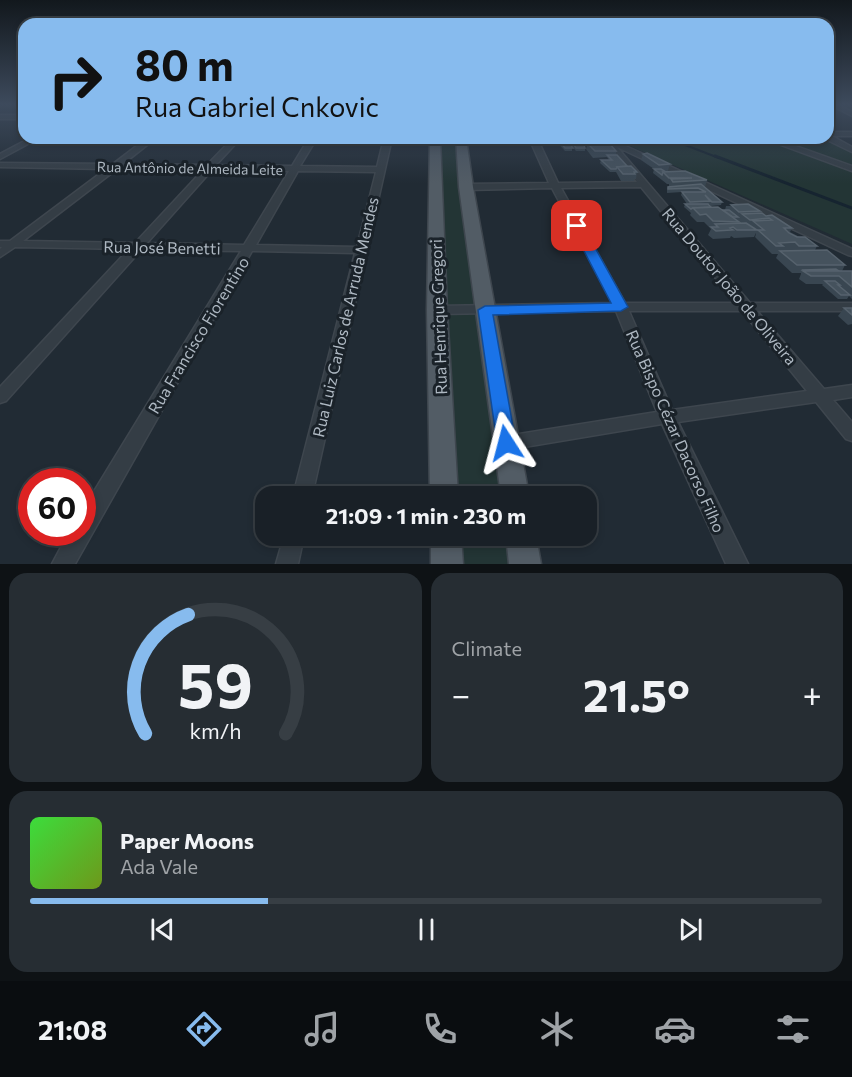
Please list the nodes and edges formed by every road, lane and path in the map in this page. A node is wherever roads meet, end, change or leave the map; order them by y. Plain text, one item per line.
1 (852, 134) edge
2 (834, 135) edge
3 (834, 139) edge
4 (24, 144) edge
5 (144, 144) edge
6 (231, 144) edge
7 (310, 144) edge
8 (387, 144) edge
9 (435, 144) edge
10 (462, 144) edge
11 (536, 144) edge
12 (609, 144) edge
13 (616, 144) edge
14 (783, 144) edge
15 (852, 150) edge
16 (0, 157) edge
17 (0, 165) edge
18 (115, 167) junction
19 (210, 167) junction
20 (296, 169) junction
21 (852, 169) edge
22 (381, 170) junction
23 (645, 184) junction
24 (555, 186) junction
25 (466, 187) junction
26 (795, 228) junction
27 (0, 244) edge
28 (13, 244) junction
29 (138, 246) junction
30 (249, 248) junction
31 (818, 249) edge
32 (360, 250) junction
33 (852, 253) edge
34 (0, 254) edge
35 (621, 307) junction
36 (852, 307) edge
37 (748, 308) junction
38 (436, 310) junction
39 (485, 310) junction
40 (852, 391) edge
41 (821, 395) junction
42 (0, 397) edge
43 (667, 417) junction
44 (852, 434) edge
45 (506, 443) junction
46 (305, 486) edge
47 (444, 486) edge
48 (513, 486) edge
49 (96, 508) edge
50 (74, 546) edge
51 (292, 546) edge
52 (63, 564) edge
53 (287, 564) edge
54 (737, 564) edge

1 - 2 street
3 - 15 street
4 - 16 street
5 - 18 street
6 - 19 street
7 - 20 street, Rua Francisco Fiorentino
8 - 22 street, Rua Luiz Carlos de Arruda Mendes
9 - 38 main road, Rua Henrique Gregori
10 - 25 main road
11 - 24 street, Rua Bispo Cézar Dacorso Filho
12 - 23 street, Rua Doutor João de Oliveira
13 - 26 street
14 - 21 street
17 - 18 street, Rua Antônio de Almeida Leite
18 - 19 street, Rua Antônio de Almeida Leite
18 - 28 street
19 - 20 street, Rua Antônio de Almeida Leite
19 - 29 street
20 - 22 street, Rua Antônio de Almeida Leite
20 - 30 street, Rua Francisco Fiorentino
22 - 32 street, Rua Luiz Carlos de Arruda Mendes
23 - 24 street
23 - 37 street, Rua Doutor João de Oliveira
24 - 25 street
24 - 35 street, Rua Bispo Cézar Dacorso Filho
25 - 39 main road
26 - 31 street
26 - 33 street
27 - 28 street, Rua José Benetti
28 - 29 street, Rua José Benetti
28 - 34 street
29 - 30 street, Rua José Benetti
29 - 42 street
30 - 32 street, Rua José Benetti
30 - 49 street, Rua Francisco Fiorentino
32 - 46 street, Rua Luiz Carlos de Arruda Mendes
35 - 37 street
35 - 39 street
35 - 43 street, Rua Bispo Cézar Dacorso Filho
36 - 37 street
37 - 41 street, Rua Doutor João de Oliveira
38 - 39 street
38 - 47 main road, Rua Henrique Gregori
39 - 45 main road
40 - 41 street
41 - 43 street
41 - 44 street, Rua Doutor João de Oliveira
43 - 45 street
43 - 54 street, Rua Bispo Cézar Dacorso Filho
45 - 48 main road
50 - 52 street, Rua Francisco Fiorentino
51 - 53 street

